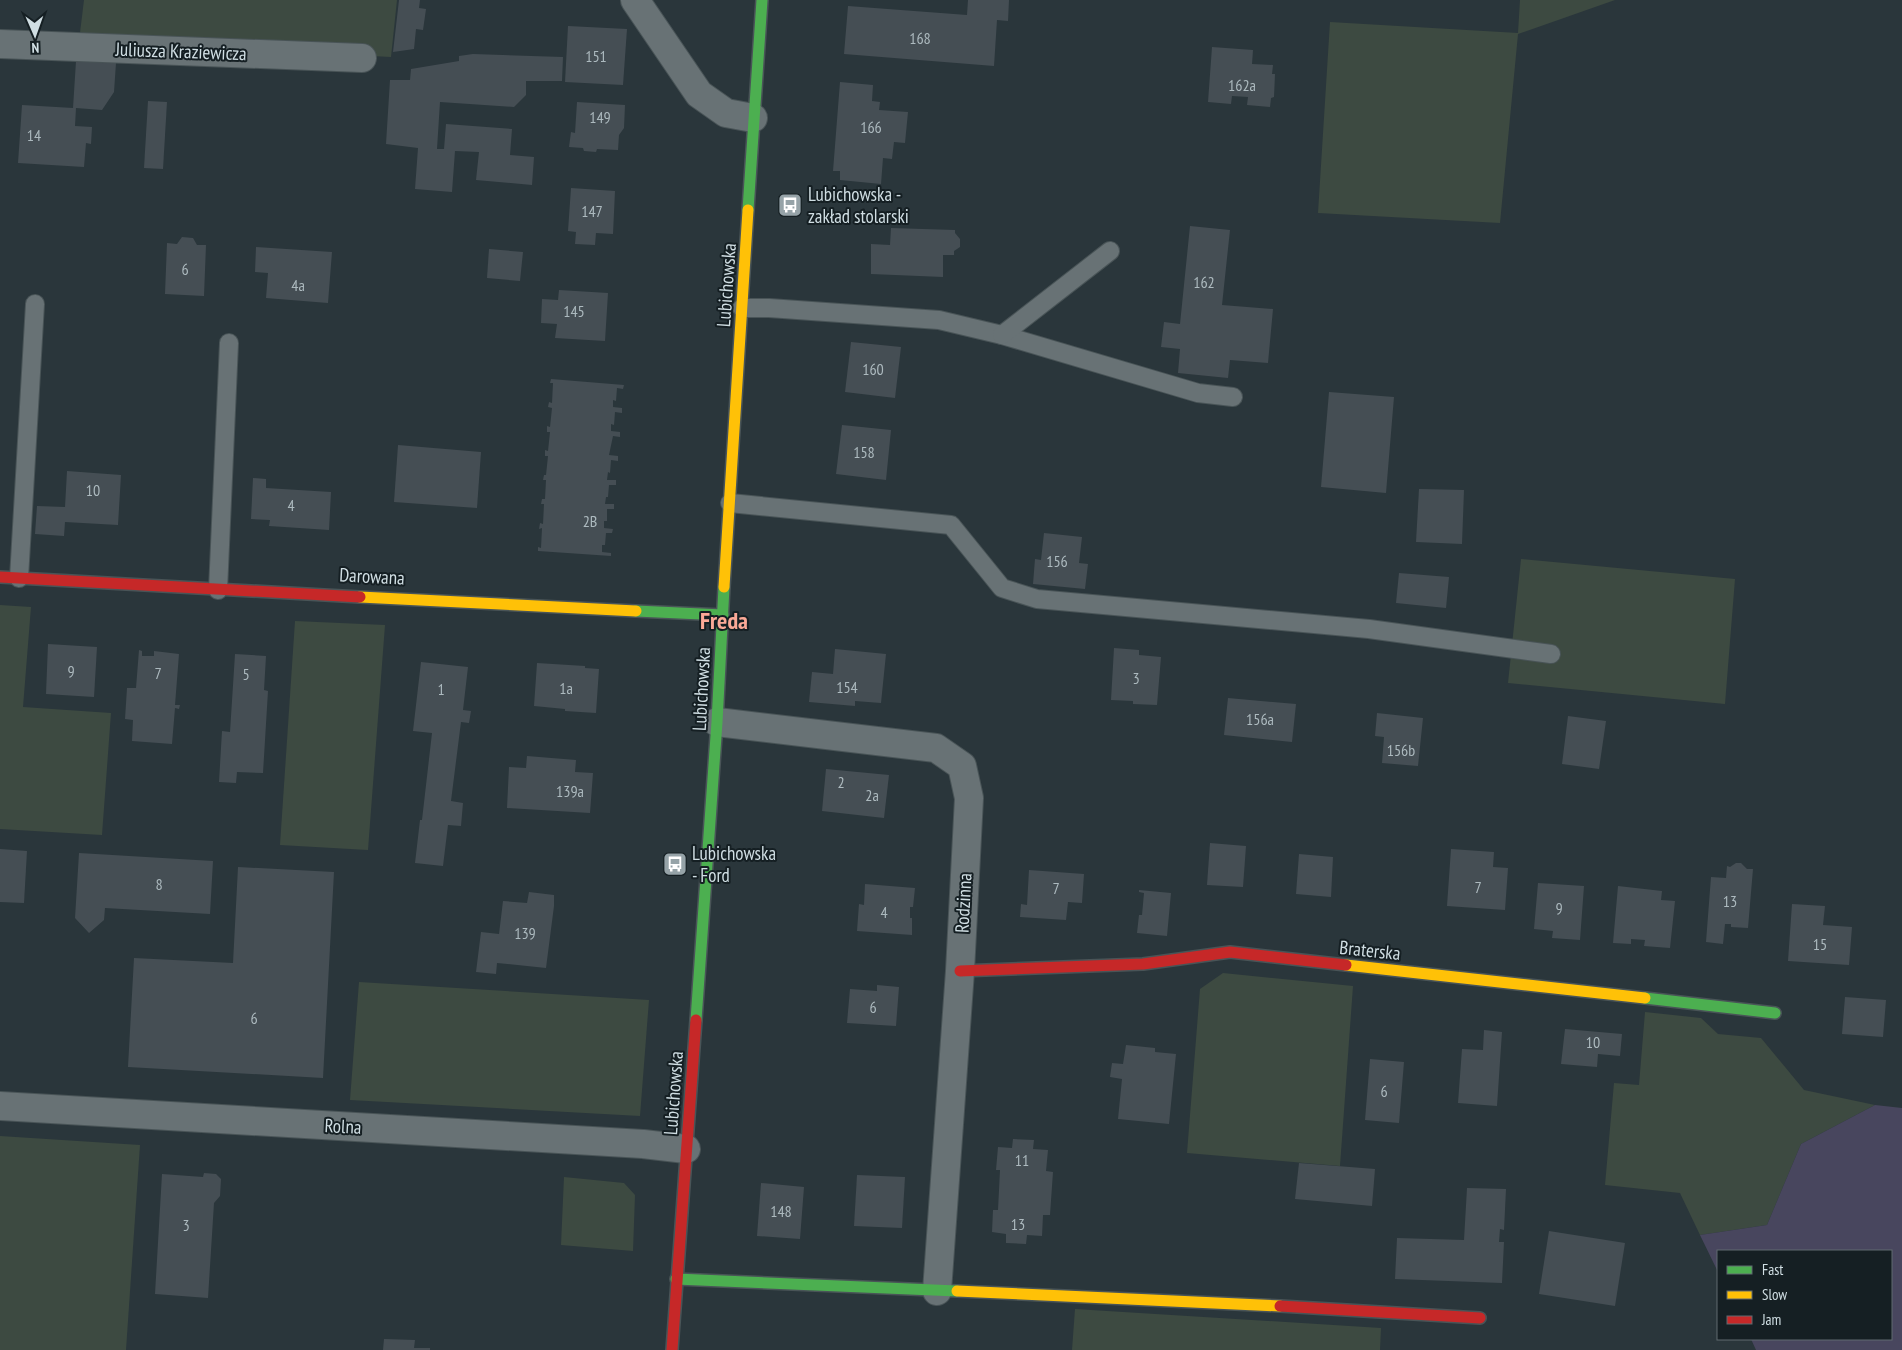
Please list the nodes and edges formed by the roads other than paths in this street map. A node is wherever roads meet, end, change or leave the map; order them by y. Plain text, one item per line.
1 (635, 0) edge
2 (762, 0) edge
3 (0, 44) edge
4 (362, 58) dead end
5 (753, 118) junction
6 (1110, 252) dead end
7 (35, 304) dead end
8 (742, 308) junction
9 (1002, 335) junction
10 (229, 342) dead end
11 (1233, 397) dead end
12 (730, 503) junction
13 (0, 577) edge
14 (19, 578) junction
15 (218, 590) junction
16 (723, 615) junction
17 (1551, 654) dead end
18 (718, 722) junction
19 (960, 970) junction
20 (1775, 1013) dead end
21 (0, 1106) edge
22 (686, 1149) junction
23 (676, 1279) junction
24 (936, 1292) junction
25 (1480, 1318) dead end
26 (672, 1350) edge

1 - 5 street
2 - 5 street, Lubichowska
3 - 4 street, Juliusza Kraziewicza
5 - 8 street, Lubichowska
6 - 9 lane
7 - 14 lane
8 - 9 lane
8 - 12 street, Lubichowska
9 - 11 lane
10 - 15 lane
12 - 16 street, Lubichowska
12 - 17 lane
13 - 14 street, Darowana
14 - 15 street, Darowana
15 - 16 street, Darowana
16 - 18 street, Lubichowska
18 - 19 street, Rodzinna
18 - 22 street, Lubichowska
19 - 20 street, Braterska
19 - 24 street, Rodzinna
21 - 22 street, Rolna
22 - 23 street, Lubichowska
23 - 24 street
23 - 26 street, Lubichowska
24 - 25 street

